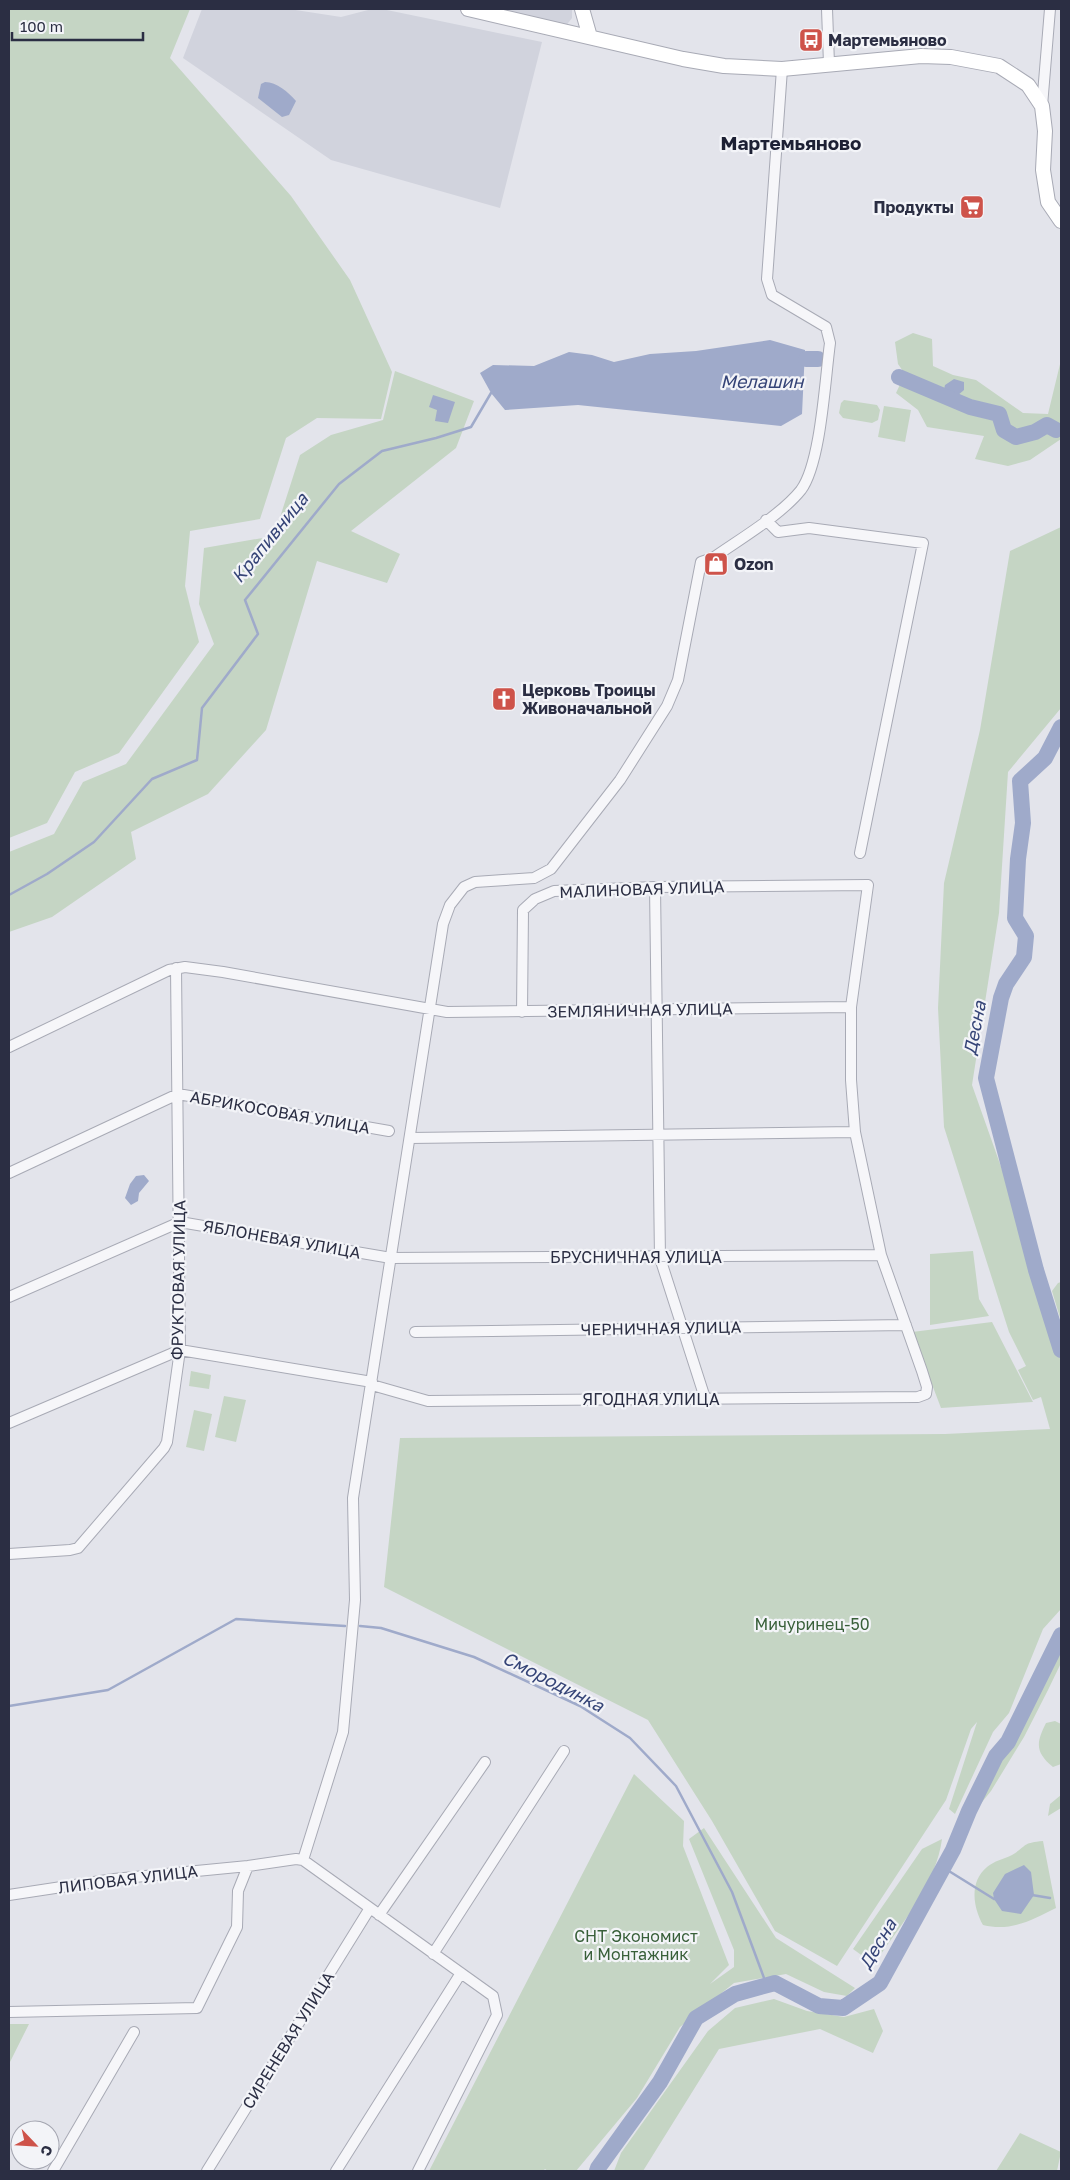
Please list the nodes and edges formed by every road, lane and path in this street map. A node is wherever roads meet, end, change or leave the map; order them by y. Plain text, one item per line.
1 (468, 9) edge
2 (582, 9) edge
3 (827, 9) edge
4 (1050, 9) edge
5 (590, 37) junction
6 (829, 64) junction
7 (782, 68) junction
8 (1042, 106) junction
9 (1061, 221) edge
10 (766, 520) junction
11 (860, 853) dead end
12 (655, 887) junction
13 (176, 968) junction
14 (851, 1008) junction
15 (430, 1009) junction
16 (656, 1010) junction
17 (522, 1012) junction
18 (9, 1048) edge
19 (178, 1094) junction
20 (389, 1132) dead end
21 (854, 1132) junction
22 (658, 1135) junction
23 (410, 1138) junction
24 (9, 1173) edge
25 (180, 1222) junction
26 (881, 1255) junction
27 (391, 1258) junction
28 (660, 1258) junction
29 (9, 1297) edge
30 (906, 1326) junction
31 (682, 1327) junction
32 (415, 1332) dead end
33 (180, 1350) junction
34 (372, 1384) junction
35 (705, 1398) junction
36 (9, 1423) edge
37 (9, 1554) edge
38 (564, 1751) dead end
39 (485, 1762) dead end
40 (303, 1860) junction
41 (248, 1866) junction
42 (9, 1895) edge
43 (370, 1908) junction
44 (379, 1915) junction
45 (433, 1954) junction
46 (461, 1973) junction
47 (9, 2012) edge
48 (134, 2032) dead end
49 (53, 2171) edge
50 (207, 2171) edge
51 (336, 2171) edge
52 (418, 2171) edge

1 - 5 street
2 - 5 street
3 - 6 street
4 - 8 street
5 - 7 street
6 - 7 street
6 - 8 street
7 - 10 street
8 - 9 street
10 - 11 street
10 - 15 street
12 - 14 street, МАЛИНОВАЯ УЛИЦА
12 - 16 street
12 - 17 street, МАЛИНОВАЯ УЛИЦА
13 - 15 street
13 - 18 street
13 - 19 street, ФРУКТОВАЯ УЛИЦА
14 - 16 street, ЗЕМЛЯНИЧНАЯ УЛИЦА
14 - 21 street
15 - 17 street, ЗЕМЛЯНИЧНАЯ УЛИЦА
15 - 23 street
16 - 17 street, ЗЕМЛЯНИЧНАЯ УЛИЦА
16 - 22 street
19 - 20 street, АБРИКОСОВАЯ УЛИЦА
19 - 24 street, АБРИКОСОВАЯ УЛИЦА
19 - 25 street, ФРУКТОВАЯ УЛИЦА
21 - 22 street
21 - 26 street
22 - 23 street
22 - 28 street
23 - 27 street
25 - 27 street, ЯБЛОНЕВАЯ УЛИЦА
25 - 29 street, ЯБЛОНЕВАЯ УЛИЦА
25 - 33 street, ФРУКТОВАЯ УЛИЦА
26 - 28 street, БРУСНИЧНАЯ УЛИЦА
26 - 30 street
27 - 28 street, БРУСНИЧНАЯ УЛИЦА
27 - 34 street
28 - 31 street
30 - 31 street, ЧЕРНИЧНАЯ УЛИЦА
30 - 35 street, ЯГОДНАЯ УЛИЦА
31 - 32 street, ЧЕРНИЧНАЯ УЛИЦА
31 - 35 street
33 - 34 street, ЯГОДНАЯ УЛИЦА
33 - 36 street
33 - 37 street, ФРУКТОВАЯ УЛИЦА
34 - 35 street, ЯГОДНАЯ УЛИЦА
34 - 40 street
38 - 45 street
39 - 44 street
40 - 41 street, ЛИПОВАЯ УЛИЦА
40 - 43 street
41 - 42 street, ЛИПОВАЯ УЛИЦА
41 - 47 street
43 - 44 street
43 - 50 street, СИРЕНЕВАЯ УЛИЦА
44 - 45 street
45 - 46 street
46 - 51 street
46 - 52 street
48 - 49 street

